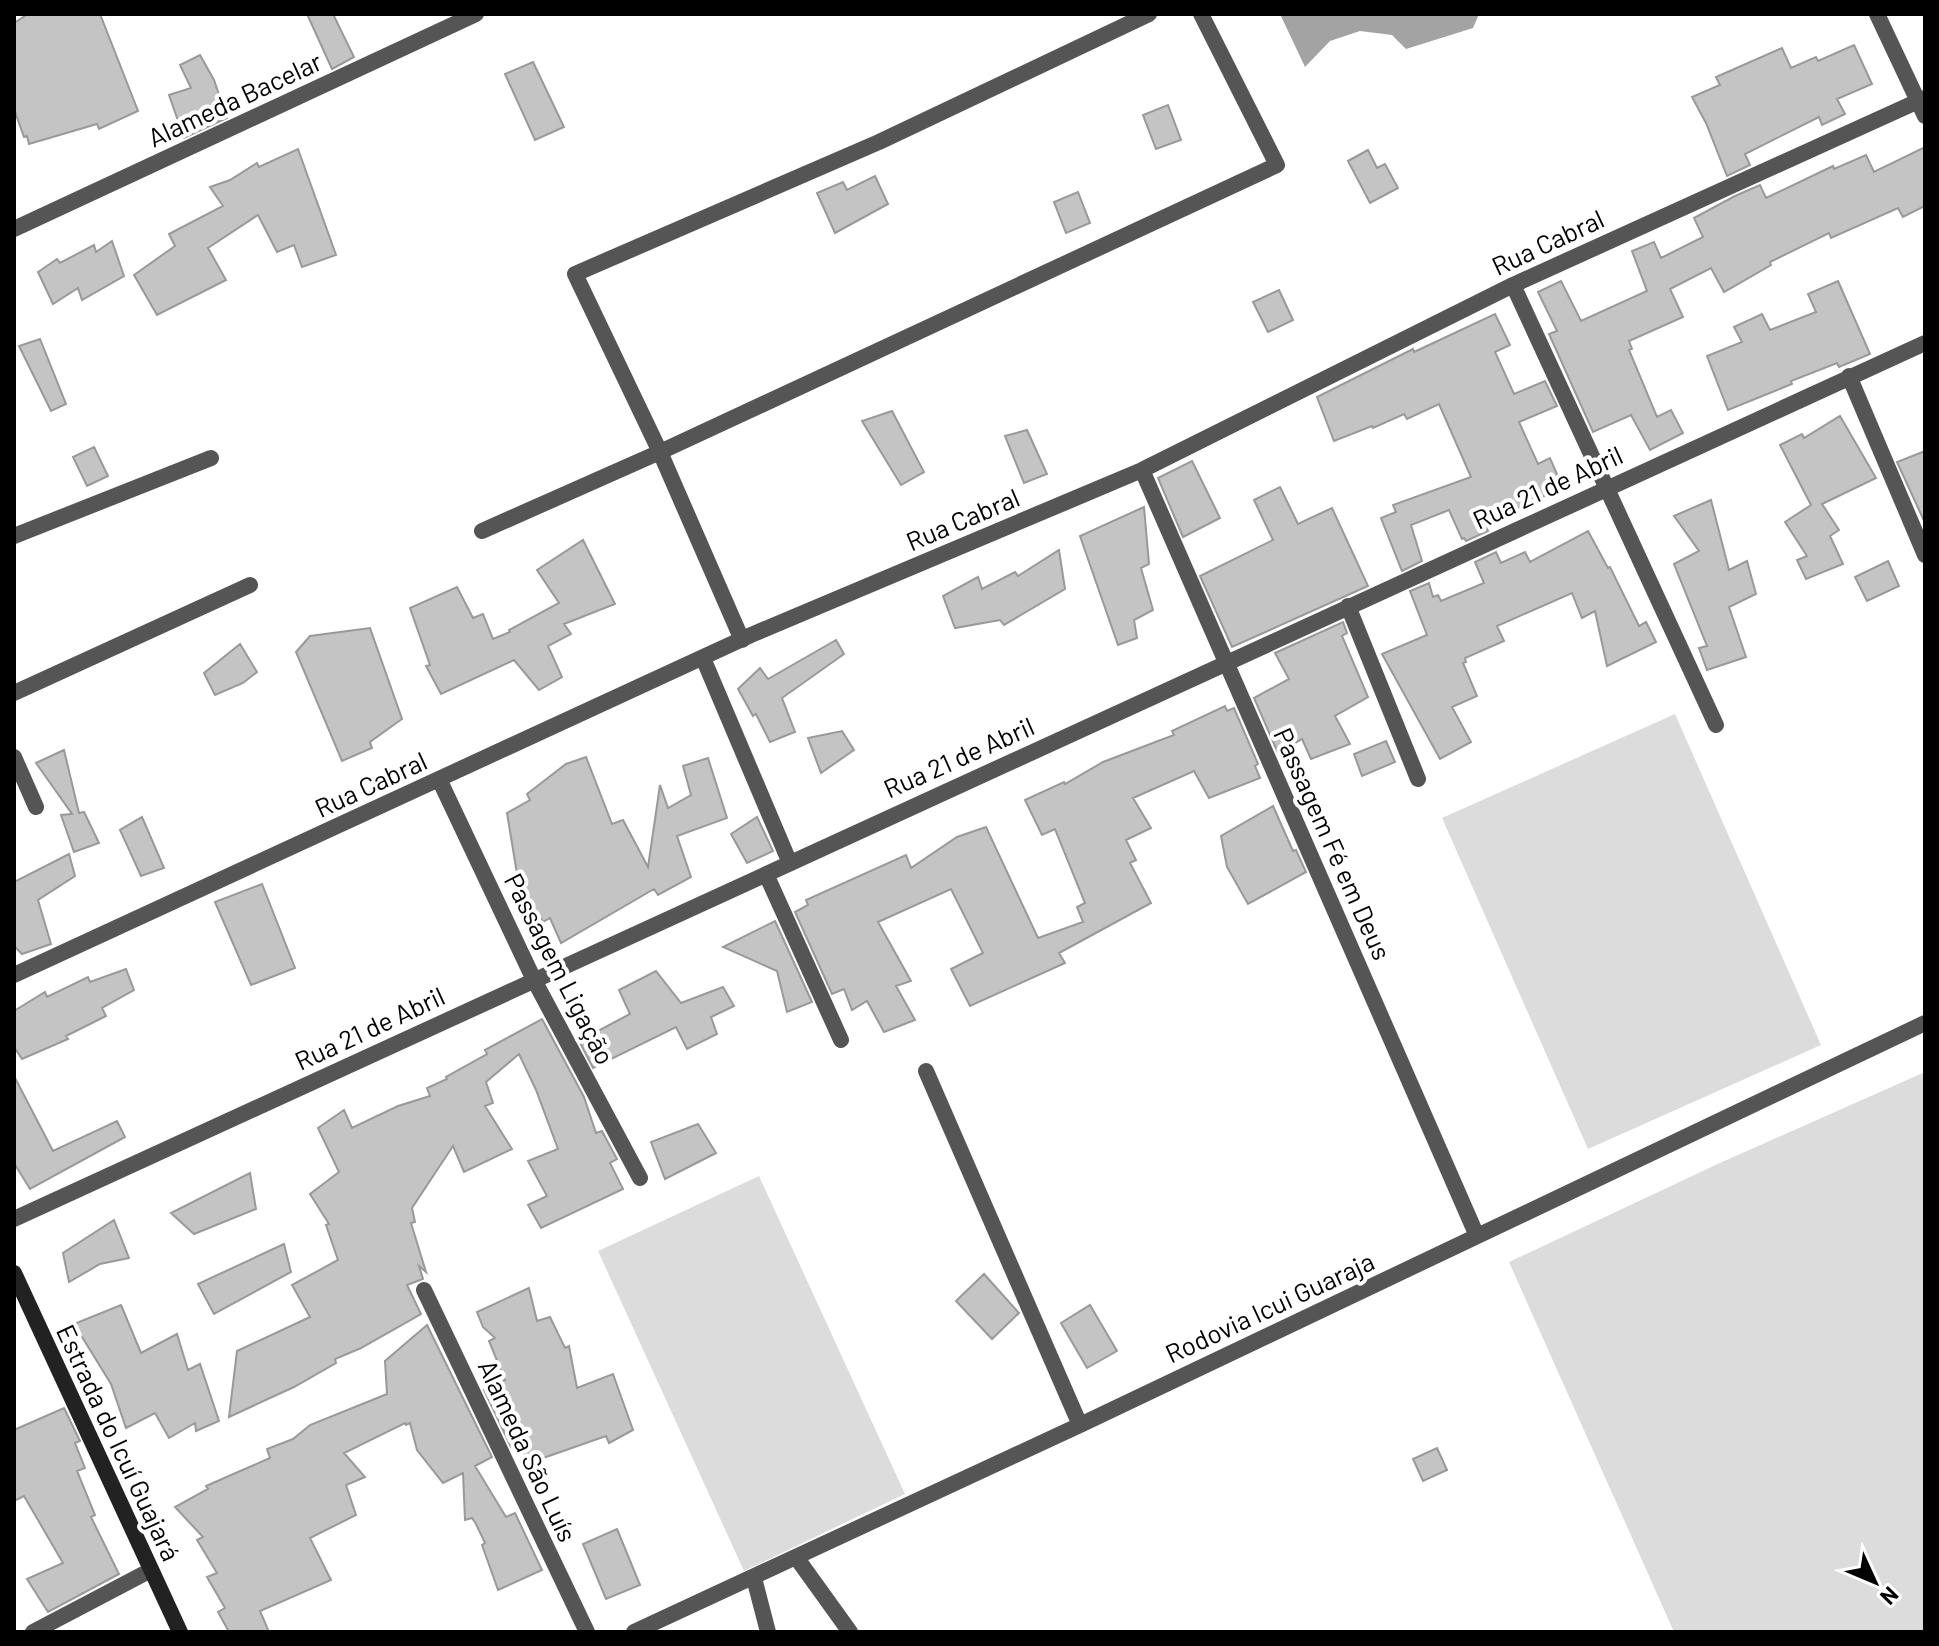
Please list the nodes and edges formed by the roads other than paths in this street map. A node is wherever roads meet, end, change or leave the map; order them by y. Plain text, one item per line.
1 (476, 14) edge
2 (1149, 14) edge
3 (1201, 14) edge
4 (1877, 14) edge
5 (1923, 105) edge
6 (14, 229) edge
7 (1513, 285) junction
8 (1925, 343) edge
9 (1849, 376) junction
10 (660, 452) junction
11 (211, 458) dead end
12 (1142, 470) junction
13 (1608, 487) junction
14 (482, 531) dead end
15 (14, 536) edge
16 (1925, 555) edge
17 (250, 585) dead end
18 (1348, 606) junction
19 (742, 640) junction
20 (703, 658) junction
21 (1226, 662) junction
22 (14, 693) edge
23 (1716, 725) dead end
24 (14, 757) edge
25 (439, 779) junction
26 (1418, 779) dead end
27 (36, 807) dead end
28 (789, 861) junction
29 (766, 874) junction
30 (14, 975) edge
31 (534, 980) junction
32 (1925, 1023) edge
33 (841, 1040) dead end
34 (926, 1071) dead end
35 (640, 1178) dead end
36 (14, 1219) edge
37 (1477, 1236) junction
38 (16, 1285) edge
39 (424, 1290) dead end
40 (1080, 1425) junction
41 (796, 1557) junction
42 (151, 1570) junction
43 (754, 1578) junction
44 (33, 1632) edge
45 (180, 1632) edge
46 (587, 1632) edge
47 (634, 1632) edge
48 (768, 1632) edge
49 (850, 1632) edge

1 - 6 street, Alameda Bacelar
2 - 10 street
3 - 10 street
4 - 5 street
5 - 7 street, Rua Cabral
7 - 12 street, Rua Cabral
7 - 13 street
8 - 9 street, Rua 21 de Abril
9 - 13 street, Rua 21 de Abril
9 - 16 street
10 - 14 street
10 - 19 street
11 - 15 street
12 - 19 street, Rua Cabral
12 - 21 street, Passagem Fé em Deus
13 - 18 street, Rua 21 de Abril
13 - 23 street
17 - 22 street
18 - 21 street, Rua 21 de Abril
18 - 26 street
19 - 20 street, Rua Cabral
20 - 25 street, Rua Cabral
20 - 28 street
21 - 28 street, Rua 21 de Abril
21 - 37 street, Passagem Fé em Deus
24 - 27 street
25 - 30 street, Rua Cabral
25 - 31 street, Passagem Ligação
28 - 29 street, Rua 21 de Abril
29 - 31 street, Rua 21 de Abril
29 - 33 street
31 - 35 street, Passagem Ligação
31 - 36 street, Rua 21 de Abril
32 - 37 street, Rodovia Icui Guaraja
34 - 40 street
37 - 40 street, Rodovia Icui Guaraja
38 - 42 street, Estrada do Icuí Guajará
39 - 46 street, Alameda São Luís
40 - 41 street, Rodovia Icui Guaraja
41 - 43 street, Rodovia Icui Guaraja
41 - 49 street
42 - 44 street
42 - 45 street, Estrada do Icuí Guajará
43 - 47 street, Rodovia Icui Guaraja
43 - 48 street

